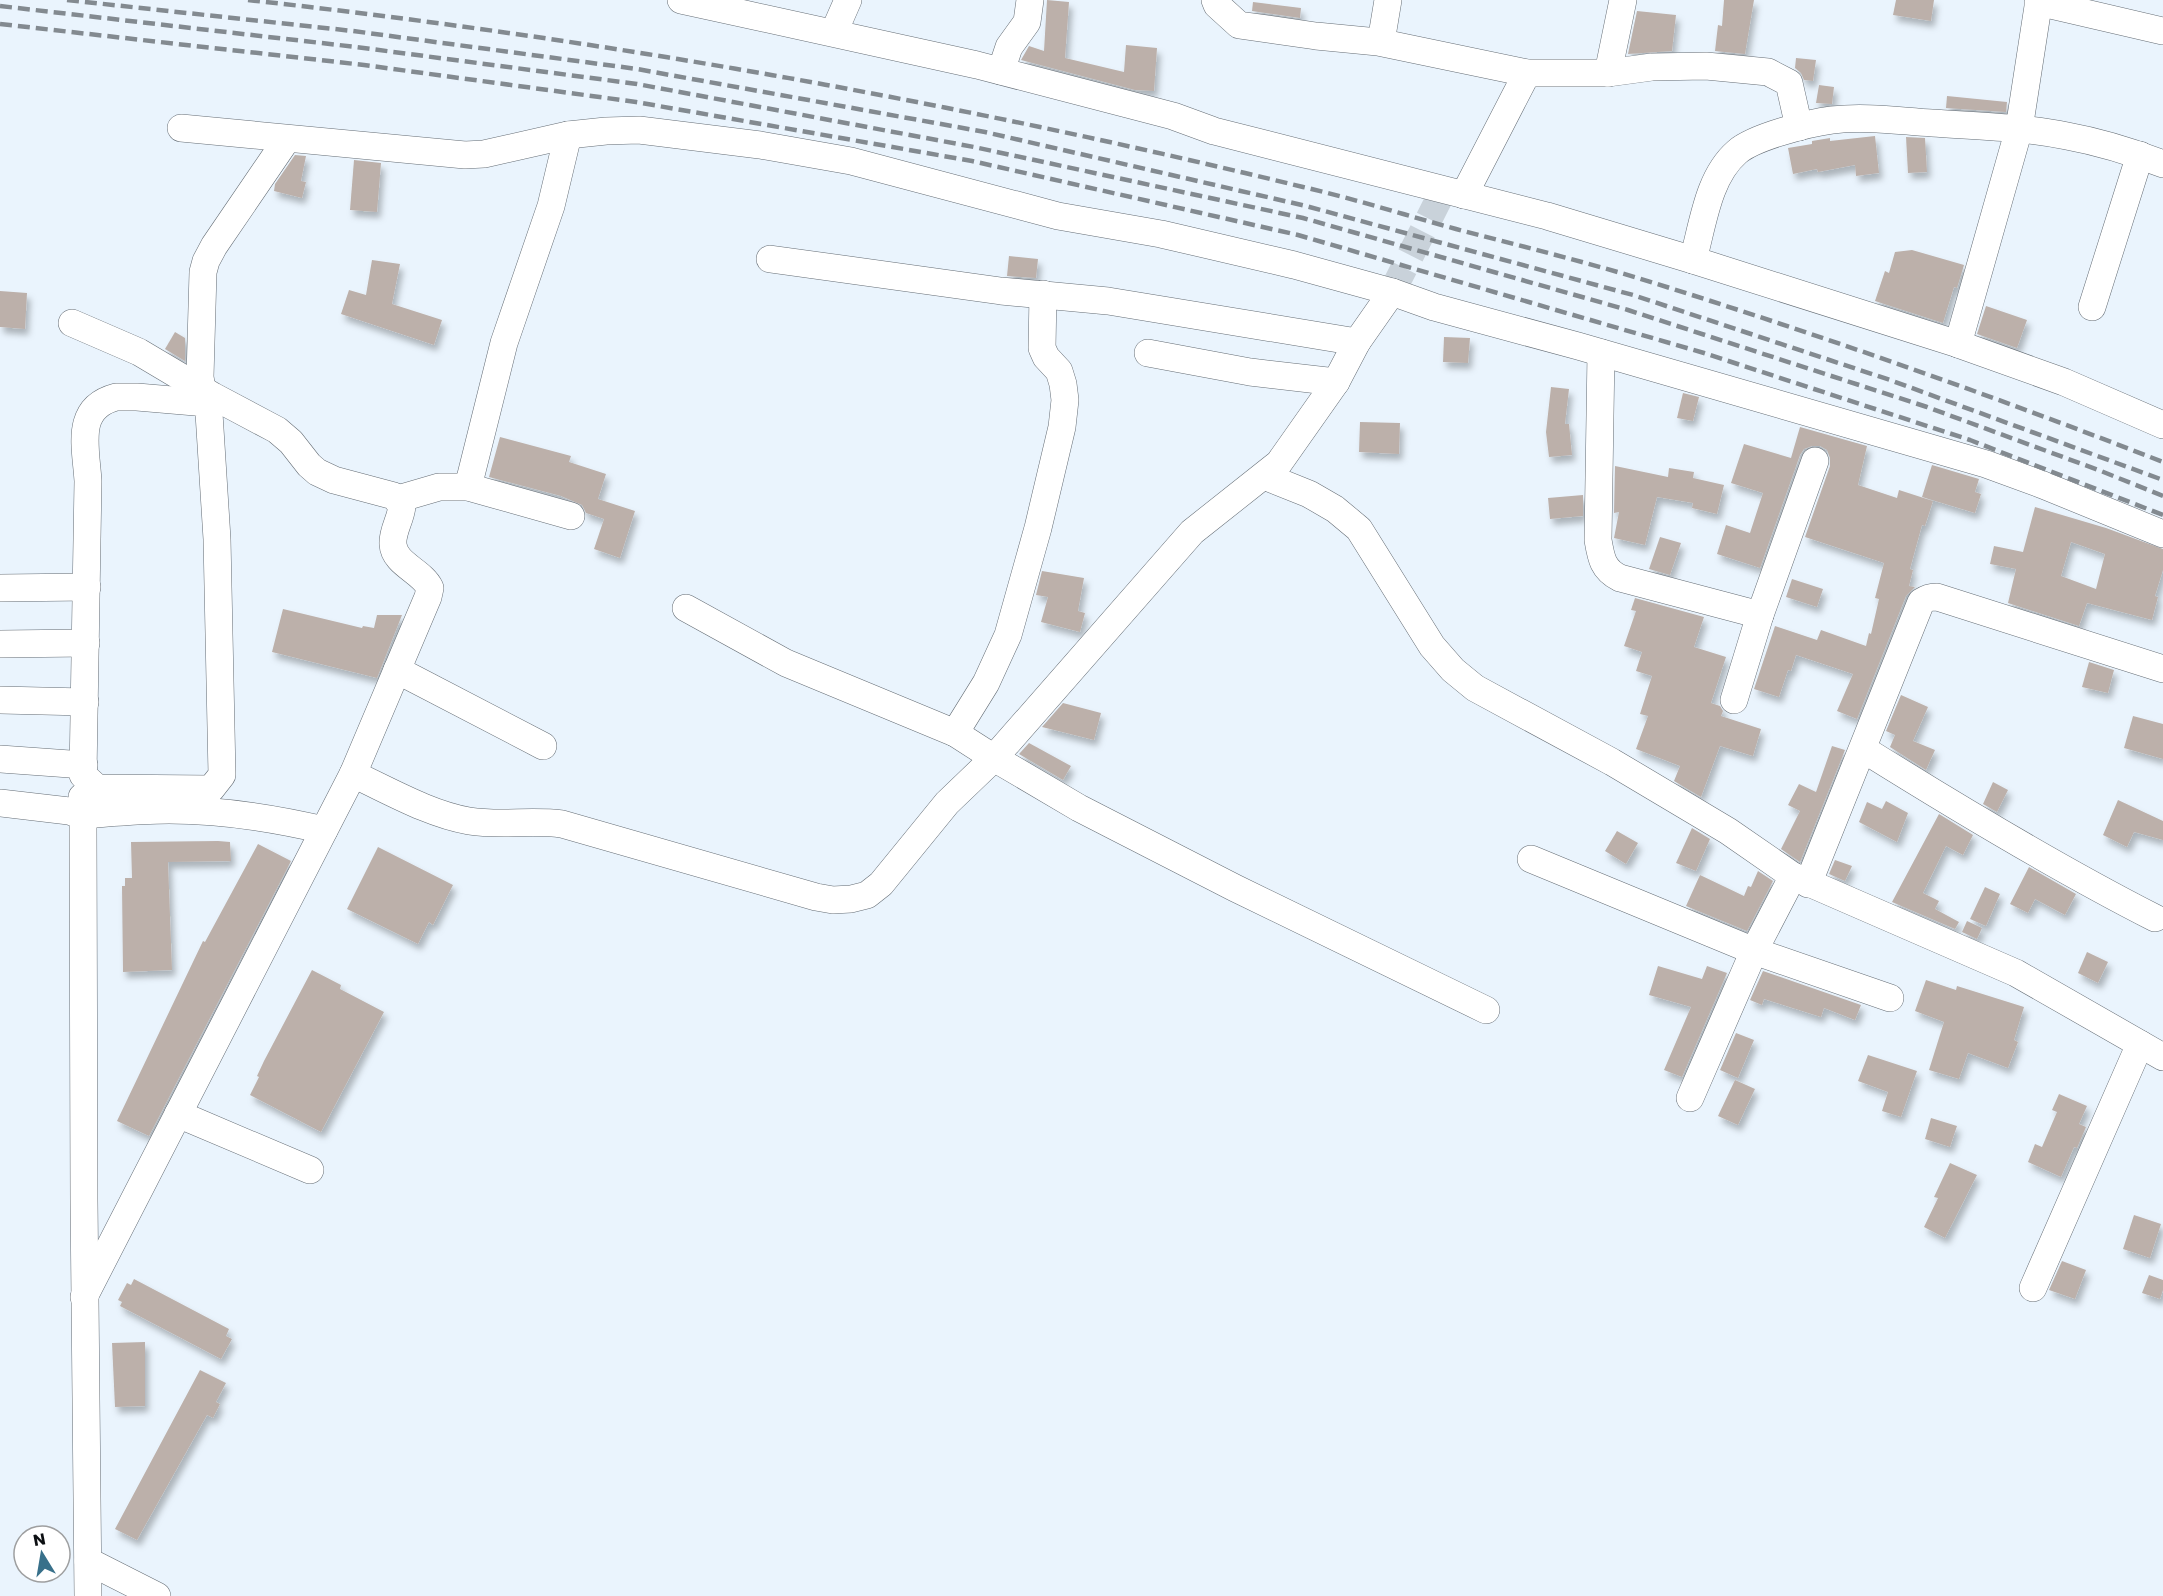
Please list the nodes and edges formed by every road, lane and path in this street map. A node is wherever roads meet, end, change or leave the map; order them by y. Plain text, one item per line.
1 (681, 0) edge
2 (848, 0) edge
3 (1030, 0) edge
4 (1215, 0) edge
5 (1388, 0) edge
6 (1623, 0) edge
7 (2039, 1) edge
8 (2163, 31) edge
9 (834, 32) junction
10 (1381, 42) junction
11 (1001, 71) junction
12 (1527, 73) junction
13 (1608, 73) junction
14 (1799, 127) junction
15 (182, 128) dead end
16 (2019, 129) junction
17 (568, 135) junction
18 (287, 139) junction
19 (2152, 160) edge
20 (1464, 195) junction
21 (770, 259) dead end
22 (1693, 260) junction
23 (1392, 292) junction
24 (1043, 294) junction
25 (2092, 307) dead end
26 (72, 323) dead end
27 (1357, 342) junction
28 (1958, 344) junction
29 (1148, 353) dead end
30 (1600, 353) junction
31 (1336, 381) junction
32 (202, 389) junction
33 (2163, 425) edge
34 (1815, 461) dead end
35 (1264, 476) junction
36 (468, 487) junction
37 (398, 499) junction
38 (571, 516) dead end
39 (2163, 534) edge
40 (87, 587) junction
41 (0, 588) edge
42 (686, 609) dead end
43 (1760, 615) junction
44 (86, 643) junction
45 (0, 644) edge
46 (2163, 669) edge
47 (397, 670) junction
48 (0, 700) edge
49 (1734, 700) dead end
50 (85, 702) junction
51 (956, 733) junction
52 (543, 746) dead end
53 (1863, 749) junction
54 (994, 758) junction
55 (0, 759) edge
56 (84, 770) junction
57 (353, 774) junction
58 (0, 803) edge
59 (81, 815) junction
60 (324, 830) junction
61 (1531, 859) dead end
62 (1801, 880) junction
63 (2155, 918) dead end
64 (1754, 951) junction
65 (1890, 998) dead end
66 (1486, 1010) dead end
67 (2140, 1044) junction
68 (2163, 1057) edge
69 (1690, 1098) dead end
70 (178, 1114) junction
71 (310, 1170) dead end
72 (2033, 1288) dead end
73 (84, 1297) junction
74 (88, 1561) junction
75 (88, 1596) edge
76 (157, 1596) edge

1 - 9 street
2 - 9 street
3 - 11 street
4 - 10 street
5 - 10 street
6 - 13 street
7 - 8 street
7 - 16 street
9 - 11 street
10 - 12 street
11 - 20 street
12 - 13 street
12 - 20 street
13 - 14 street
14 - 16 street
14 - 22 street
15 - 18 street
16 - 19 street
16 - 28 street
17 - 18 street
17 - 23 street
17 - 36 street
18 - 32 street
19 - 25 street
20 - 22 street
21 - 24 street
22 - 28 street
23 - 27 street
23 - 30 street
24 - 27 street
24 - 51 street
26 - 32 street
27 - 31 street
28 - 33 street
29 - 31 street
30 - 39 street
30 - 43 street
31 - 35 street
32 - 37 street
34 - 43 street
35 - 54 street
35 - 62 street
36 - 37 street
36 - 38 street
37 - 47 street
40 - 41 street
40 - 44 street
40 - 56 street
42 - 51 street
43 - 49 street
44 - 45 street
44 - 50 street
46 - 53 street
47 - 52 street
47 - 57 street
48 - 50 street
50 - 56 street
51 - 54 street
53 - 62 street
53 - 63 street
54 - 57 street
54 - 66 street
55 - 56 street
56 - 59 street
57 - 60 street
58 - 59 street
59 - 60 street
59 - 73 street
60 - 70 street
61 - 64 street
62 - 64 street
62 - 67 street
64 - 65 street
64 - 69 street
67 - 68 street
67 - 72 street
70 - 71 street
70 - 73 street
73 - 74 street
74 - 75 street
74 - 76 street

